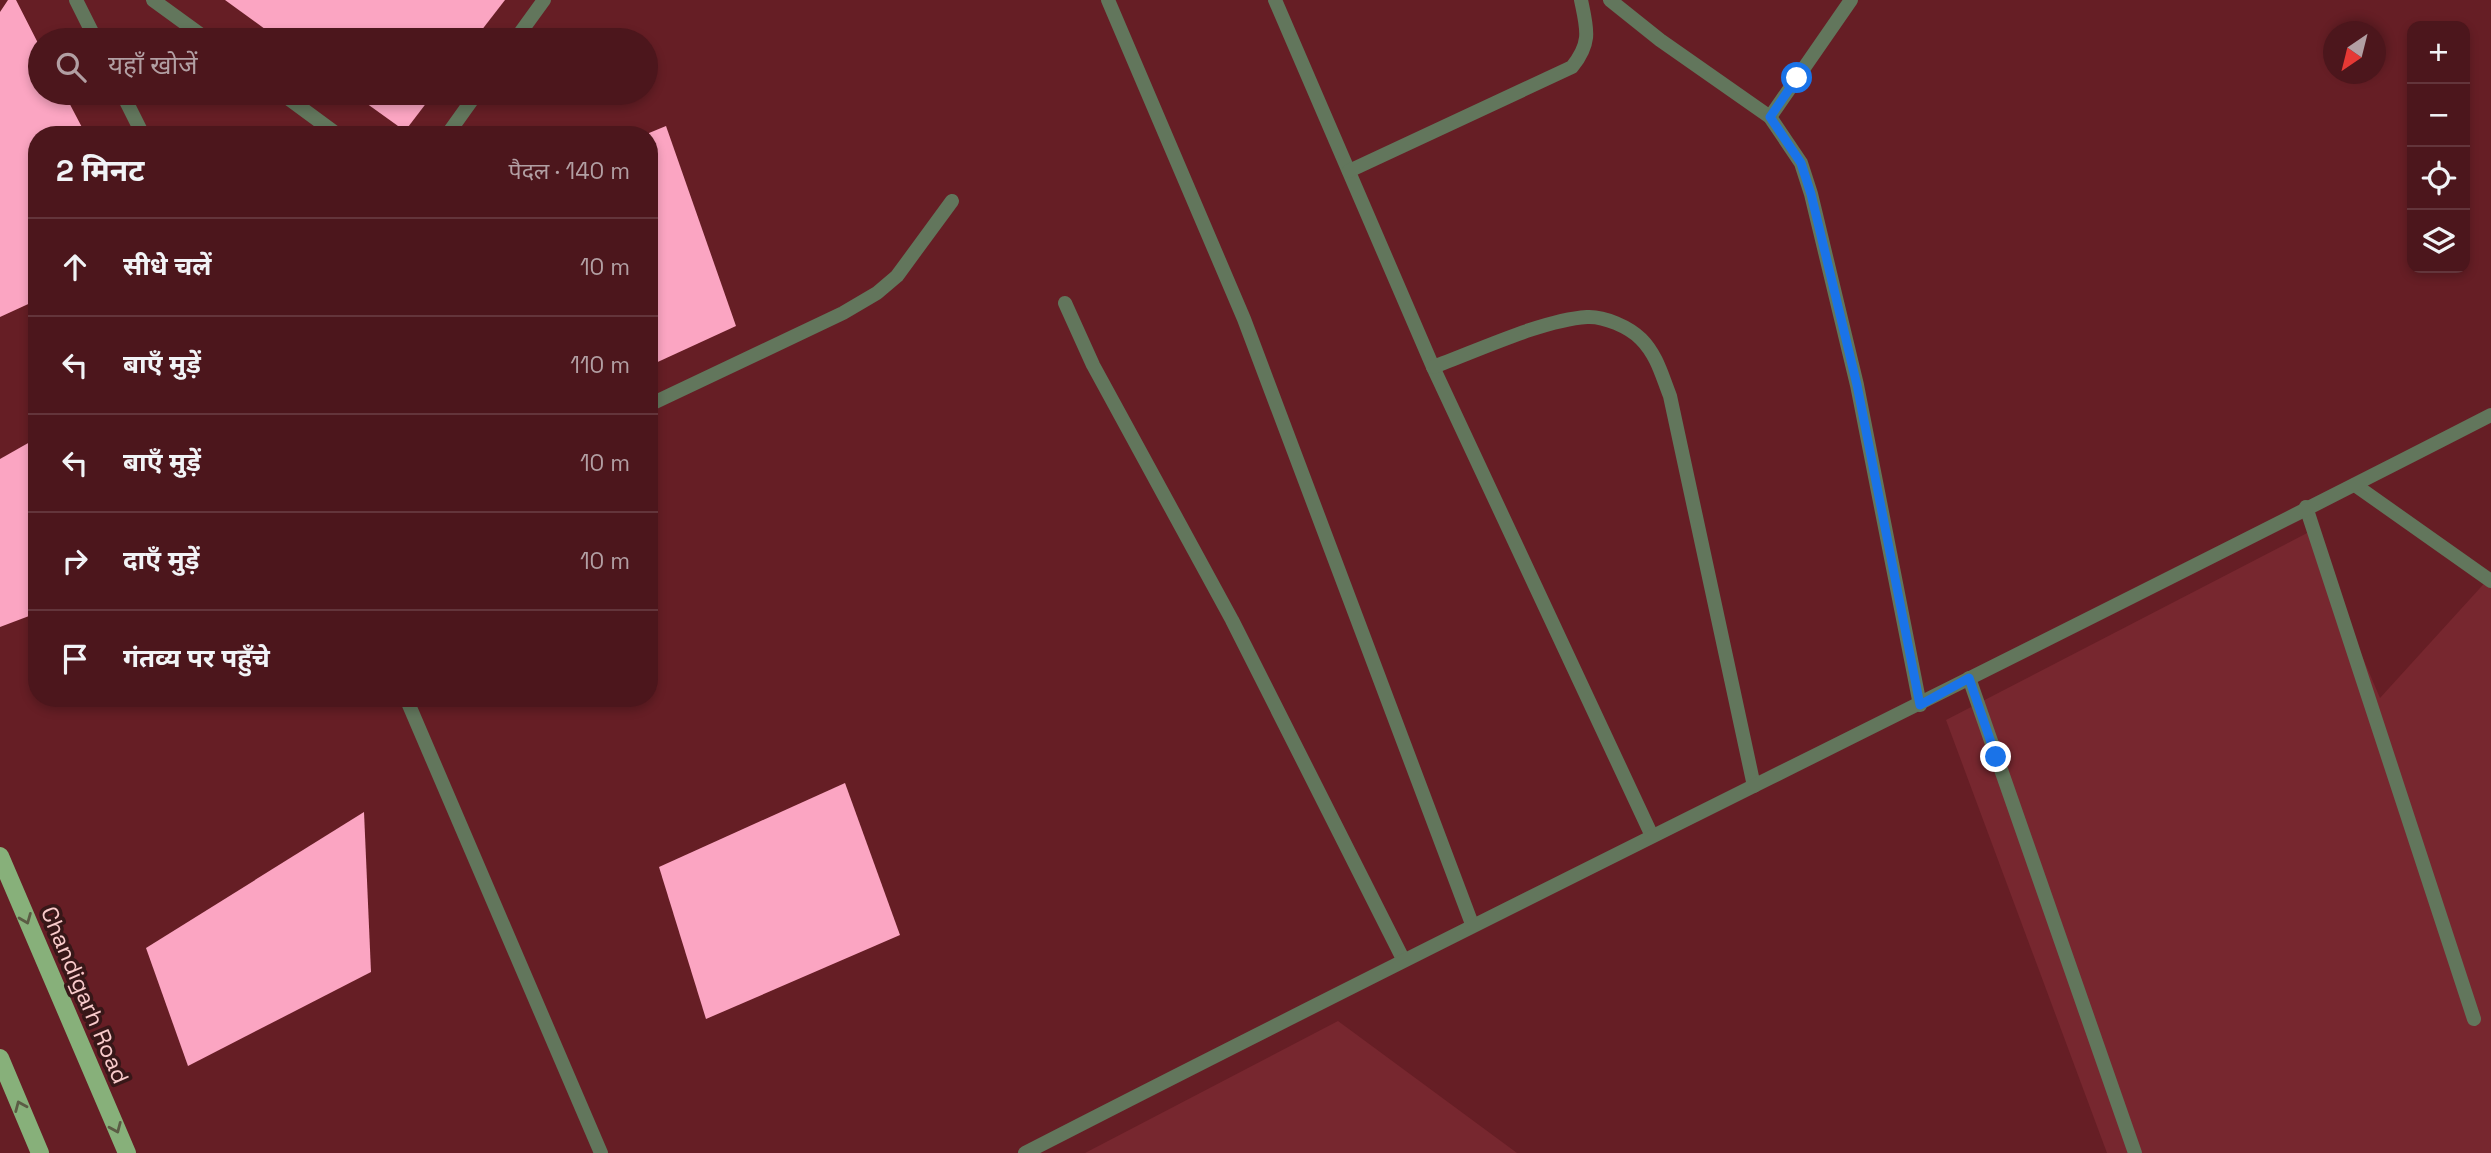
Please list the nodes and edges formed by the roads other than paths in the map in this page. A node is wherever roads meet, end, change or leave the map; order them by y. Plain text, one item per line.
1 (76, 0) edge
2 (153, 0) edge
3 (544, 0) edge
4 (1108, 0) edge
5 (1275, 0) edge
6 (1581, 0) edge
7 (1610, 0) edge
8 (1851, 0) edge
9 (90, 28) edge
10 (192, 28) edge
11 (524, 28) edge
12 (128, 105) edge
13 (297, 105) edge
14 (468, 105) edge
15 (1770, 117) junction
16 (138, 126) edge
17 (326, 126) edge
18 (453, 126) edge
19 (1349, 171) junction
20 (952, 201) dead end
21 (1065, 303) dead end
22 (1433, 367) junction
23 (658, 401) edge
24 (2491, 415) edge
25 (2355, 485) junction
26 (2306, 507) junction
27 (2491, 581) edge
28 (1969, 678) junction
29 (1920, 705) junction
30 (410, 707) edge
31 (1755, 786) junction
32 (1652, 836) junction
33 (0, 856) edge
34 (1472, 924) junction
35 (1403, 959) junction
36 (2474, 1019) dead end
37 (0, 1058) edge
38 (40, 1153) edge
39 (127, 1153) edge
40 (601, 1153) edge
41 (1025, 1153) edge
42 (2135, 1153) edge

1 - 9 street
2 - 10 street
3 - 11 street
4 - 34 street
5 - 19 street
6 - 19 street
7 - 15 street
8 - 15 street
12 - 16 street
13 - 17 street
14 - 18 street
15 - 29 street
19 - 22 street
20 - 23 street
21 - 35 street
22 - 31 street
22 - 32 street
24 - 25 street
25 - 26 street
25 - 27 street
26 - 28 street
26 - 36 street
28 - 29 street
28 - 42 street
29 - 31 street
30 - 40 street
31 - 32 street
32 - 34 street
33 -> 39 main road, Chandigarh Road
34 - 35 street
35 - 41 street
38 -> 37 main road

